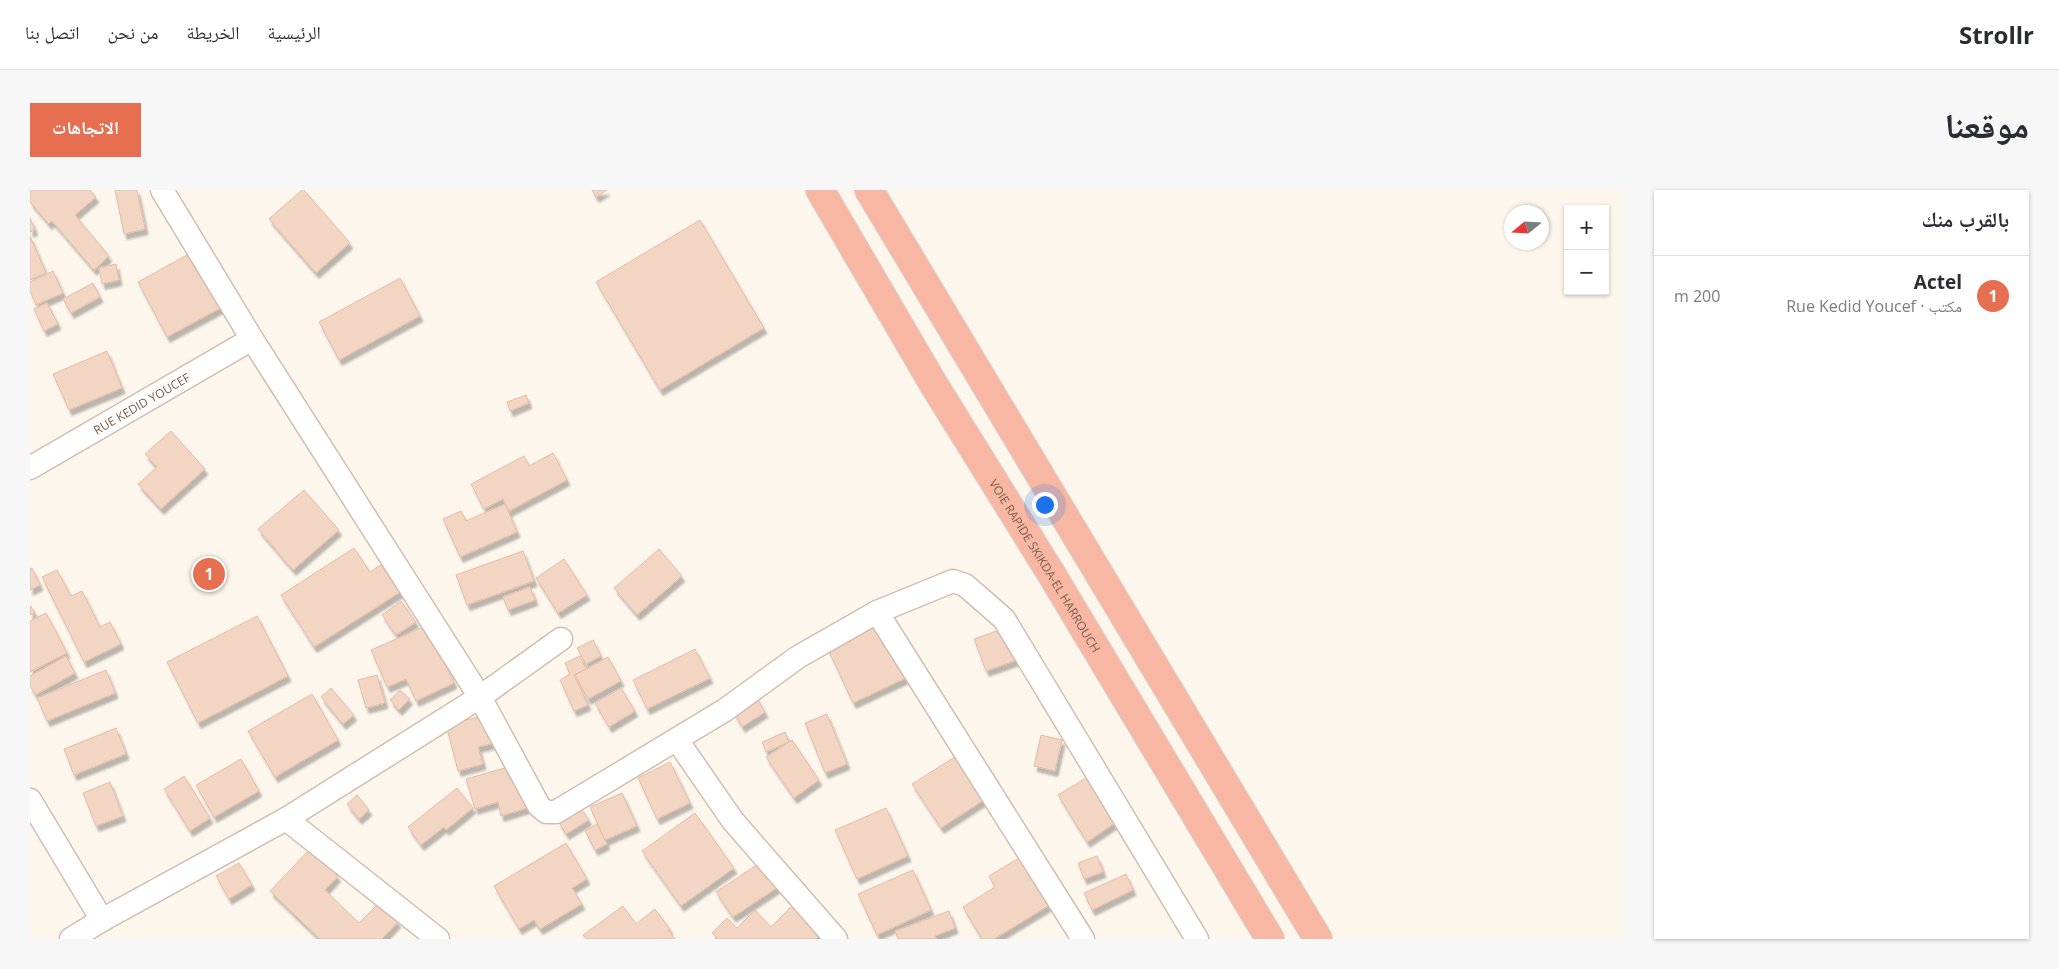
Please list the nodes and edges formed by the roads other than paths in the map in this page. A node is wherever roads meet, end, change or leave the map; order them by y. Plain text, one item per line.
1 (162, 190) edge
2 (804, 190) edge
3 (820, 190) edge
4 (869, 190) edge
5 (880, 190) edge
6 (915, 267) junction
7 (882, 295) junction
8 (252, 339) junction
9 (30, 468) edge
10 (877, 612) junction
11 (561, 638) dead end
12 (480, 697) junction
13 (677, 740) junction
14 (30, 800) edge
15 (286, 819) junction
16 (102, 920) junction
17 (71, 939) edge
18 (438, 939) edge
19 (836, 939) edge
20 (1082, 939) edge
21 (1197, 939) edge
22 (1270, 939) edge
23 (1318, 939) edge

1 - 8 street
2 - 7 highway
3 - 7 highway, VOIE RAPIDE SKIKDA-EL HARROUCH
4 - 6 highway
5 - 6 highway
6 - 23 highway
7 - 22 highway, VOIE RAPIDE SKIKDA-EL HARROUCH
8 - 9 street, RUE KEDID YOUCEF
8 - 12 street
10 - 13 street
10 - 20 street
10 - 21 street
11 - 12 street
12 - 13 street
12 - 15 street
13 - 19 street
14 - 16 street
15 - 16 street
15 - 18 street
16 - 17 street

